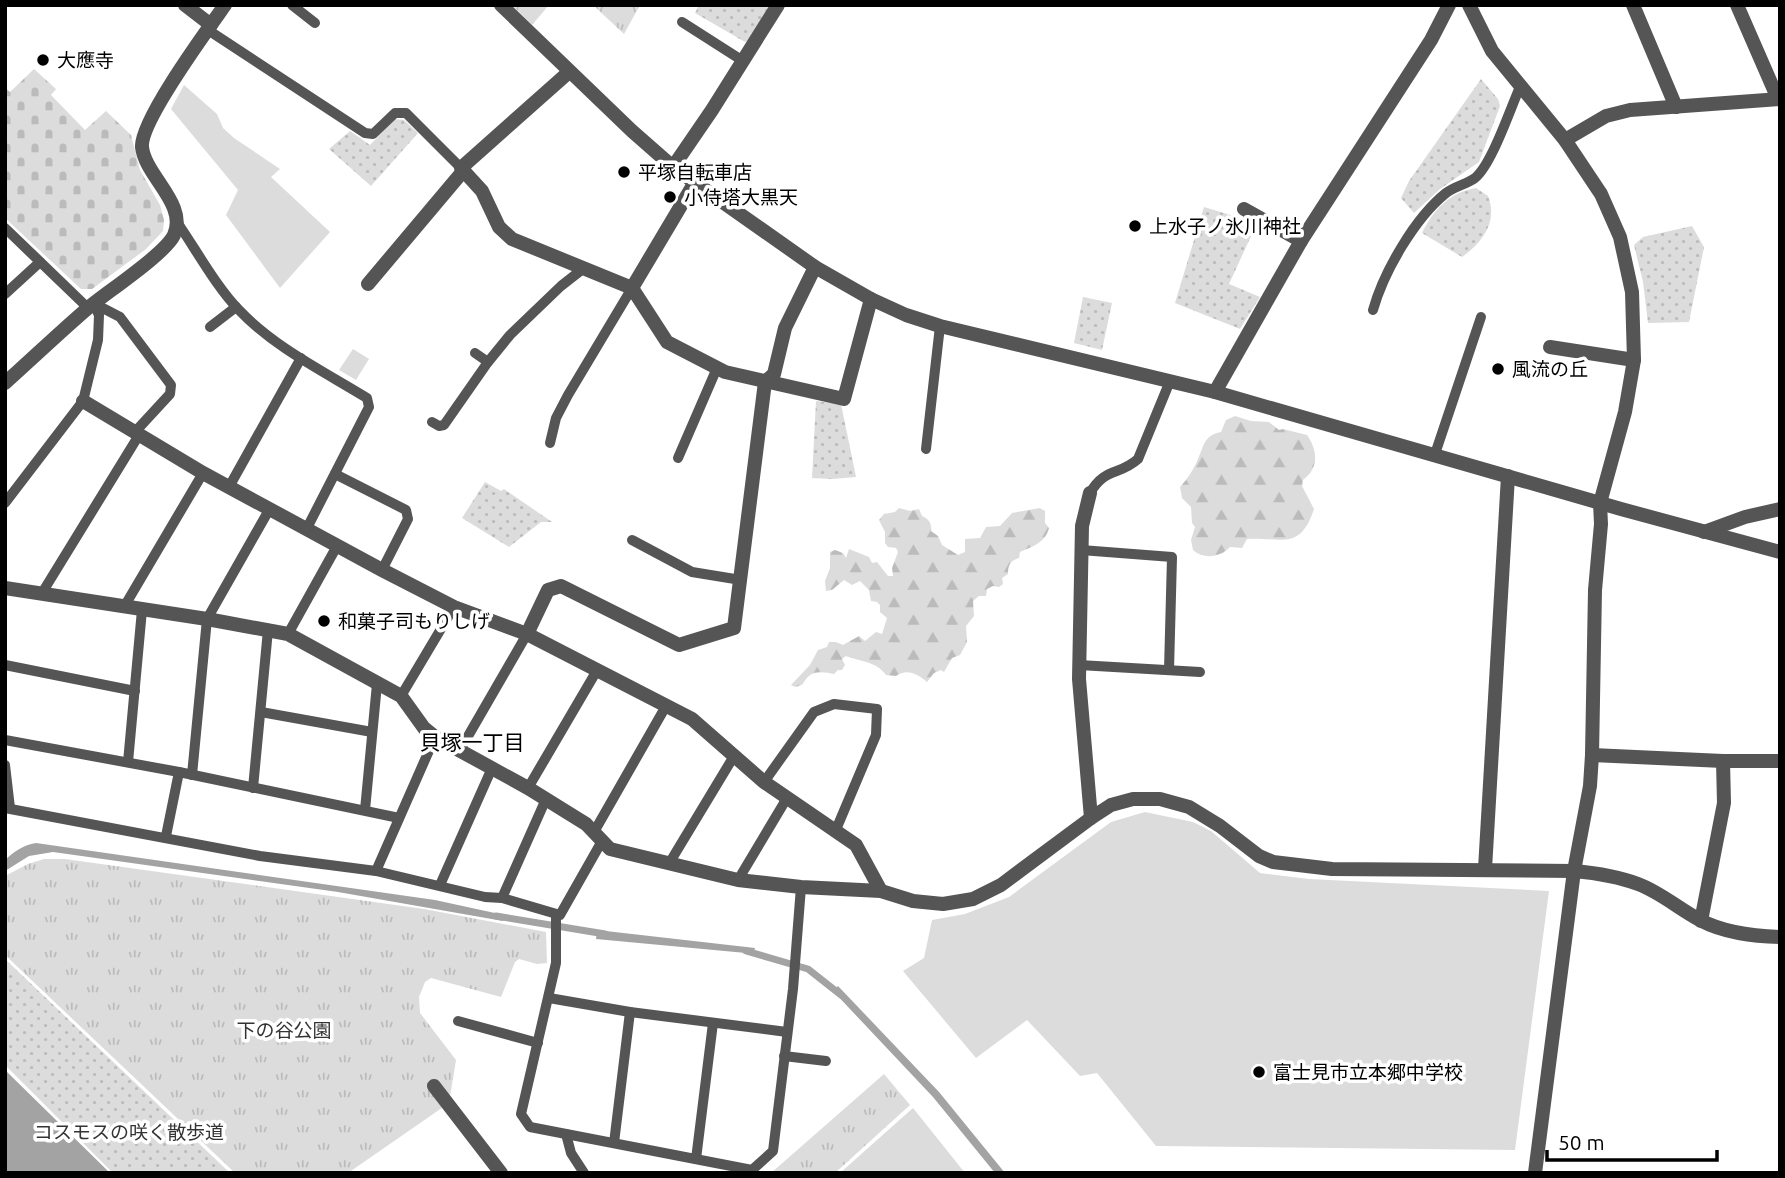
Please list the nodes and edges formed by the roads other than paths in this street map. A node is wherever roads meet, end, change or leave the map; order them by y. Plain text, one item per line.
1 (185, 5) edge
2 (225, 5) edge
3 (292, 5) edge
4 (501, 5) edge
5 (778, 5) edge
6 (1449, 5) edge
7 (1469, 5) edge
8 (1633, 5) edge
9 (1737, 5) edge
10 (682, 22) dead end
11 (314, 23) dead end
12 (209, 27) junction
13 (743, 61) junction
14 (569, 72) junction
15 (1520, 87) junction
16 (1779, 99) edge
17 (1676, 107) junction
18 (1565, 140) junction
19 (673, 167) junction
20 (462, 169) junction
21 (695, 182) junction
22 (1244, 209) dead end
23 (177, 222) junction
24 (5, 228) edge
25 (1301, 241) junction
26 (40, 262) junction
27 (815, 267) junction
28 (584, 268) junction
29 (368, 284) dead end
30 (632, 288) junction
31 (5, 294) edge
32 (870, 299) junction
33 (91, 306) junction
34 (236, 307) junction
35 (1373, 310) dead end
36 (1481, 317) dead end
37 (940, 326) junction
38 (210, 327) dead end
39 (1550, 347) dead end
40 (475, 353) dead end
41 (301, 358) junction
42 (1634, 360) junction
43 (488, 362) junction
44 (717, 368) junction
45 (1170, 381) junction
46 (765, 382) junction
47 (5, 383) edge
48 (1215, 392) junction
49 (83, 401) junction
50 (432, 422) dead end
51 (137, 434) junction
52 (550, 443) dead end
53 (926, 449) dead end
54 (1435, 454) junction
55 (678, 458) dead end
56 (203, 474) junction
57 (335, 474) junction
58 (1508, 476) junction
59 (229, 488) junction
60 (1090, 493) joint
61 (5, 503) edge
62 (1600, 503) junction
63 (1780, 509) edge
64 (269, 510) junction
65 (306, 530) junction
66 (1704, 532) junction
67 (632, 540) dead end
68 (337, 546) junction
69 (1081, 550) junction
70 (1780, 552) edge
71 (383, 570) junction
72 (741, 580) junction
73 (5, 588) edge
74 (42, 593) junction
75 (124, 607) junction
76 (454, 607) junction
77 (142, 610) junction
78 (207, 619) junction
79 (268, 630) junction
80 (288, 634) junction
81 (527, 634) junction
82 (5, 665) edge
83 (1079, 665) junction
84 (1169, 670) junction
85 (596, 672) junction
86 (1200, 672) dead end
87 (377, 684) junction
88 (135, 691) junction
89 (401, 696) junction
90 (666, 706) junction
91 (261, 712) junction
92 (372, 732) junction
93 (435, 737) junction
94 (5, 740) edge
95 (460, 750) junction
96 (1592, 755) junction
97 (734, 756) junction
98 (1723, 761) junction
99 (1780, 761) edge
100 (128, 762) junction
101 (5, 765) edge
102 (492, 768) junction
103 (179, 772) junction
104 (192, 775) junction
105 (764, 782) junction
106 (253, 788) junction
107 (528, 788) junction
108 (546, 799) junction
109 (787, 799) junction
110 (7, 808) edge
111 (365, 810) junction
112 (399, 818) junction
113 (1091, 818) junction
114 (835, 832) junction
115 (166, 836) junction
116 (598, 836) junction
117 (670, 862) junction
118 (1485, 869) junction
119 (1574, 870) junction
120 (376, 871) junction
121 (738, 880) junction
122 (440, 885) junction
123 (801, 887) junction
124 (881, 891) junction
125 (502, 898) junction
126 (555, 918) junction
127 (1701, 921) junction
128 (1780, 937) edge
129 (549, 998) junction
130 (631, 1012) junction
131 (458, 1021) dead end
132 (713, 1023) junction
133 (786, 1032) junction
134 (538, 1044) junction
135 (784, 1056) junction
136 (826, 1061) dead end
137 (434, 1086) dead end
138 (566, 1134) junction
139 (614, 1143) junction
140 (696, 1159) junction
141 (712, 1168) edge
142 (501, 1173) edge
143 (584, 1173) edge
144 (1535, 1173) edge

1 - 12 street
2 - 12 street
3 - 11 lane
4 - 14 street
5 - 13 street
6 - 25 street
7 - 15 street
8 - 17 street
9 - 16 street
10 - 13 lane
12 - 20 lane
12 - 23 street
13 - 19 street
14 - 19 street
14 - 20 street
15 - 18 street
15 - 35 lane
16 - 17 street
17 - 18 street
18 - 42 street
19 - 21 street
20 - 28 street
20 - 29 street
21 - 27 street
21 - 30 street
22 - 25 street
23 - 33 street
23 - 34 lane
24 - 26 lane
25 - 48 street
26 - 31 lane
26 - 33 lane
27 - 32 street
27 - 46 street
28 - 30 street
28 - 43 lane
30 - 44 street
30 - 52 lane
32 - 37 street
32 - 46 street
33 - 47 street
33 - 49 lane
33 - 51 lane
34 - 38 lane
34 - 41 lane
36 - 54 lane
37 - 45 street
37 - 53 lane
39 - 42 street
40 - 43 lane
41 - 57 lane
41 - 59 lane
42 - 62 street
43 - 50 lane
44 - 46 street
44 - 55 lane
45 - 48 street
45 - 60 lane
46 - 72 street
48 - 54 street
49 - 51 street
49 - 61 lane
51 - 56 street
51 - 74 lane
54 - 58 street
56 - 59 street
56 - 75 lane
57 - 65 lane
57 - 71 lane
58 - 62 street
58 - 118 street
59 - 64 street
60 - 69 street
62 - 66 street
62 - 96 street
63 - 66 street
64 - 65 street
64 - 78 lane
65 - 68 street
66 - 70 street
67 - 72 lane
68 - 71 street
68 - 80 lane
69 - 83 street
69 - 84 lane
71 - 76 street
72 - 81 street
73 - 74 street
74 - 75 street
75 - 77 street
76 - 81 street
76 - 89 lane
77 - 78 street
77 - 88 lane
78 - 79 street
78 - 104 lane
79 - 80 street
79 - 91 lane
80 - 87 street
81 - 85 street
81 - 95 lane
82 - 88 lane
83 - 84 lane
83 - 113 street
84 - 86 lane
85 - 90 street
85 - 107 lane
87 - 89 street
87 - 92 lane
88 - 100 lane
89 - 93 street
90 - 97 street
90 - 116 lane
91 - 92 lane
91 - 106 lane
92 - 111 lane
93 - 95 street
93 - 112 lane
94 - 100 lane
95 - 102 street
96 - 98 street
96 - 119 street
97 - 105 street
97 - 117 lane
98 - 99 street
98 - 127 street
100 - 103 lane
101 - 110 lane
102 - 107 street
102 - 122 lane
103 - 104 lane
103 - 115 lane
104 - 106 lane
105 - 109 street
105 - 114 lane
106 - 111 lane
107 - 108 street
108 - 116 street
108 - 125 lane
109 - 114 street
109 - 121 lane
110 - 115 lane
111 - 112 lane
112 - 120 lane
113 - 118 street
113 - 124 street
114 - 124 street
115 - 120 lane
116 - 117 street
116 - 126 lane
117 - 121 street
118 - 119 street
119 - 127 street
119 - 144 street
120 - 122 lane
121 - 123 street
122 - 125 lane
123 - 124 street
123 - 133 lane
125 - 126 lane
126 - 129 lane
127 - 128 street
129 - 130 lane
129 - 134 lane
130 - 132 lane
130 - 139 lane
131 - 134 lane
132 - 133 lane
132 - 140 lane
133 - 135 lane
134 - 138 lane
135 - 136 lane
135 - 141 lane
137 - 142 street
138 - 139 lane
138 - 143 lane
139 - 140 lane
140 - 141 lane

